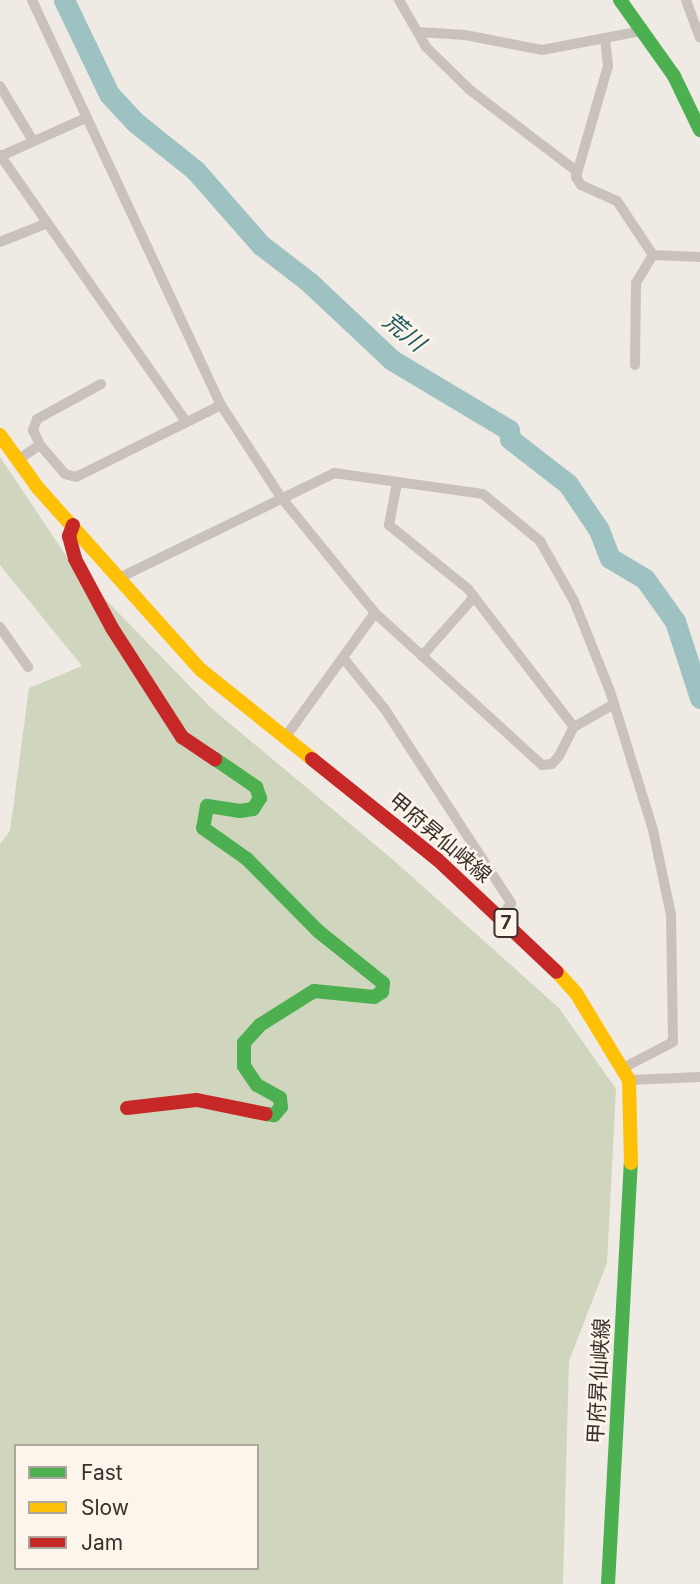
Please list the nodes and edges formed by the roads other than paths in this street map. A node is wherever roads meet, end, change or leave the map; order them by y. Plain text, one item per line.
1 (32, 0) edge
2 (399, 0) edge
3 (620, 0) edge
4 (686, 0) edge
5 (642, 30) junction
6 (418, 32) junction
7 (605, 38) junction
8 (700, 38) edge
9 (0, 86) edge
10 (86, 118) junction
11 (700, 130) edge
12 (33, 141) junction
13 (0, 156) edge
14 (575, 170) junction
15 (45, 224) junction
16 (0, 242) edge
17 (653, 255) junction
18 (700, 257) edge
19 (635, 365) dead end
20 (101, 384) dead end
21 (220, 405) junction
22 (186, 422) junction
23 (0, 435) edge
24 (40, 445) junction
25 (16, 461) junction
26 (397, 483) junction
27 (280, 496) junction
28 (73, 525) junction
29 (116, 579) junction
30 (474, 597) junction
31 (375, 613) junction
32 (0, 627) edge
33 (422, 656) junction
34 (344, 659) junction
35 (28, 667) dead end
36 (614, 704) junction
37 (574, 727) junction
38 (284, 739) junction
39 (500, 919) junction
40 (626, 1074) junction
41 (700, 1077) edge
42 (127, 1108) dead end
43 (608, 1584) edge

1 - 10 street
2 - 6 street
3 - 5 main road
4 - 8 street
5 - 7 street
5 - 11 main road
6 - 7 street
6 - 14 street
7 - 14 street
9 - 12 street
10 - 12 street
10 - 21 street
12 - 13 street
13 - 15 street
14 - 17 street
15 - 16 street
15 - 22 street
17 - 18 street
17 - 19 street
20 - 24 street
21 - 22 street
21 - 27 street
22 - 24 street
23 - 25 main road, 甲府昇仙峡線 / 7
24 - 25 street
25 - 28 main road, 甲府昇仙峡線 / 7
26 - 27 street
26 - 30 street
26 - 36 street
27 - 29 street
27 - 31 street
28 - 29 main road, 甲府昇仙峡線 / 7
28 - 42 main road
29 - 38 main road, 甲府昇仙峡線 / 7
30 - 33 street
30 - 37 street
31 - 33 street
31 - 34 street
32 - 35 street
33 - 37 street
34 - 38 street
34 - 39 street
36 - 37 street
36 - 40 street
38 - 39 main road, 甲府昇仙峡線 / 7
39 - 40 main road, 甲府昇仙峡線 / 7
40 - 41 street
40 - 43 main road, 甲府昇仙峡線 / 7

